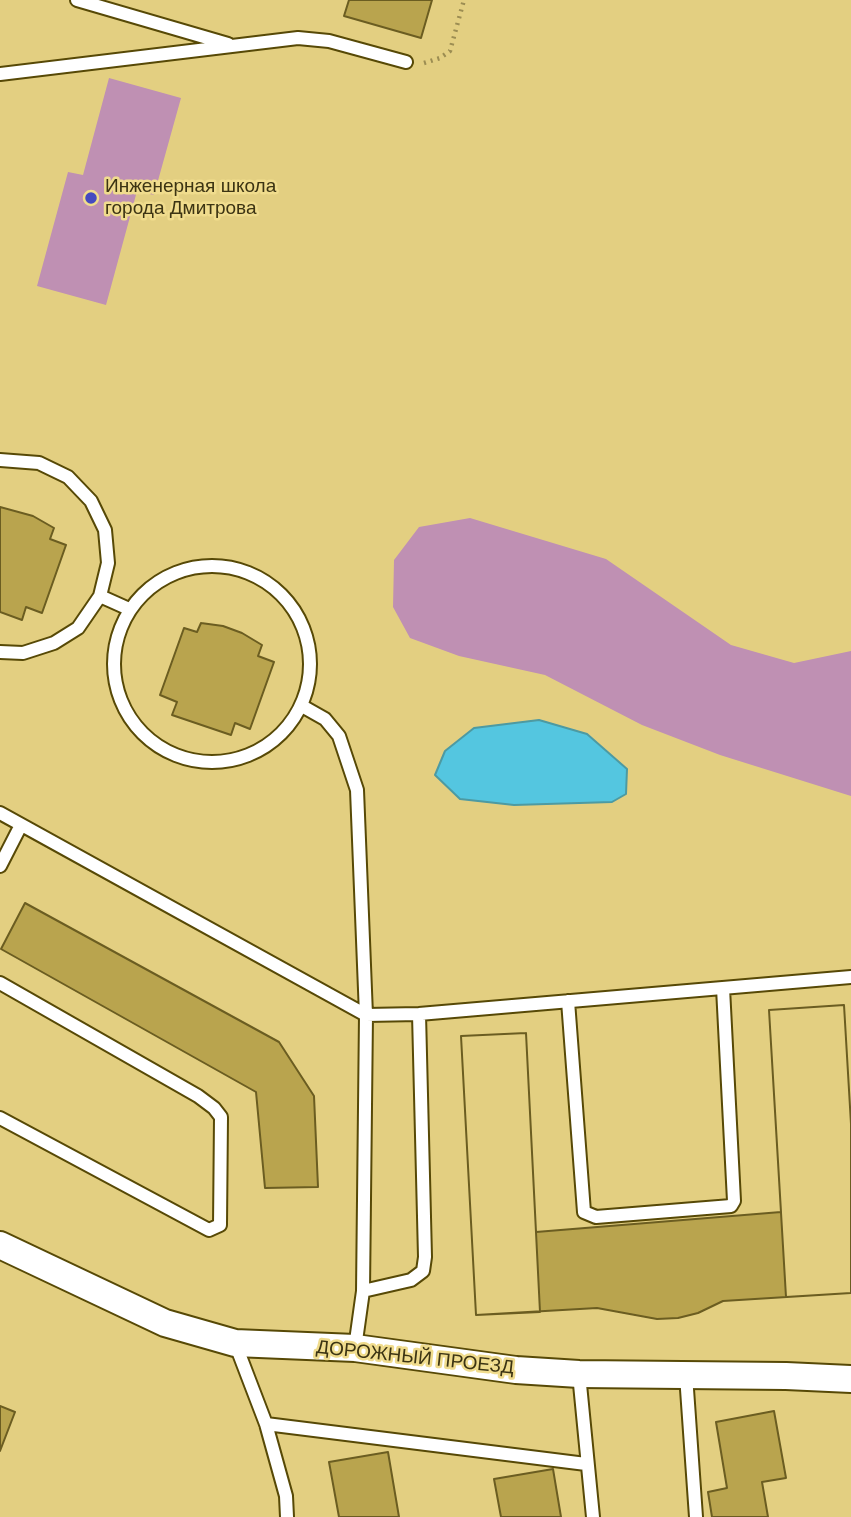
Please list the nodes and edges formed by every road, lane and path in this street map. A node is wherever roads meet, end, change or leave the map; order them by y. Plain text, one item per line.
1 (77, 0) edge
2 (464, 0) edge
3 (233, 45) junction
4 (406, 62) joint
5 (0, 74) edge
6 (0, 460) edge
7 (100, 596) junction
8 (129, 609) junction
9 (0, 652) edge
10 (302, 706) junction
11 (0, 813) edge
12 (21, 825) junction
13 (0, 866) edge
14 (851, 977) edge
15 (0, 983) edge
16 (723, 988) junction
17 (568, 1001) junction
18 (419, 1014) junction
19 (366, 1015) junction
20 (0, 1118) edge
21 (0, 1244) edge
22 (363, 1291) junction
23 (235, 1343) junction
24 (355, 1348) junction
25 (579, 1374) junction
26 (686, 1375) junction
27 (851, 1379) edge
28 (266, 1423) junction
29 (586, 1464) junction
30 (287, 1517) edge
31 (593, 1517) edge
32 (696, 1517) edge

1 - 3 lane
2 - 4 path
3 - 4 lane
3 - 5 lane
6 - 7 lane
7 - 8 lane
7 - 9 lane
8 - 10 lane
8 - 10 lane
10 - 19 lane
11 - 12 lane
12 - 13 lane
12 - 19 lane
14 - 16 lane
15 - 20 lane
16 - 17 lane
16 - 17 lane
17 - 18 lane
18 - 19 lane
18 - 22 lane
19 - 22 lane
21 - 23 street, ДОРОЖНЫЙ ПРОЕЗД
22 - 24 lane
23 - 24 street, ДОРОЖНЫЙ ПРОЕЗД
23 - 28 lane
24 - 25 street, ДОРОЖНЫЙ ПРОЕЗД
25 - 26 street, ДОРОЖНЫЙ ПРОЕЗД
25 - 29 lane
26 - 27 street, ДОРОЖНЫЙ ПРОЕЗД
26 - 32 lane
28 - 29 lane
28 - 30 lane
29 - 31 lane

